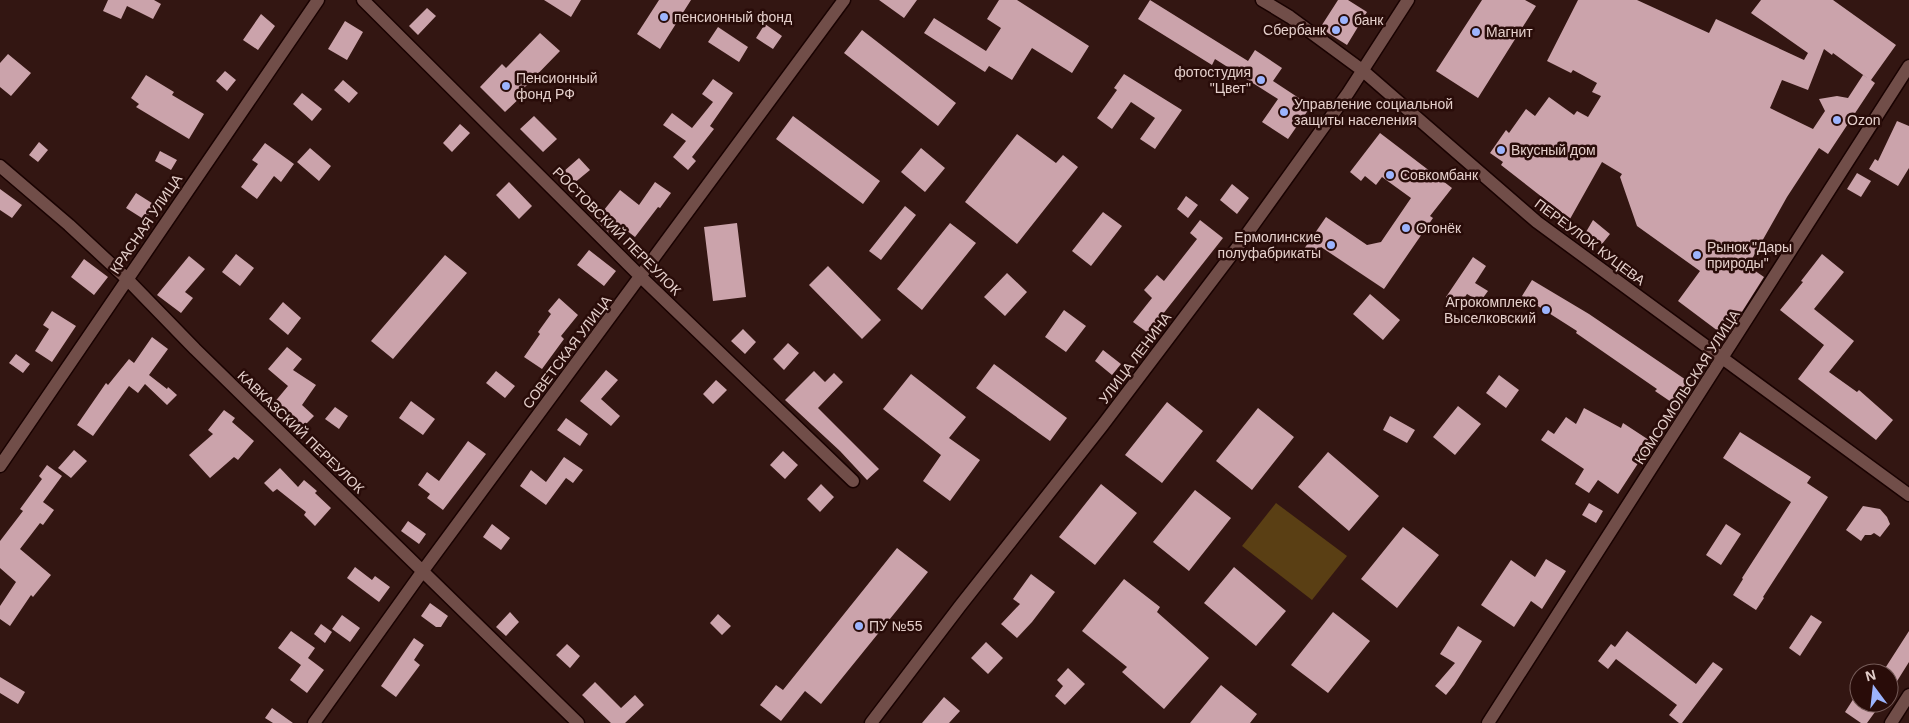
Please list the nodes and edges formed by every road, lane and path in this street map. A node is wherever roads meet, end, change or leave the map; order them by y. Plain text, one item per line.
1 (318, 0) edge
2 (363, 0) edge
3 (844, 0) edge
4 (1262, 0) edge
5 (1408, 0) edge
6 (1909, 66) edge
7 (1362, 70) junction
8 (0, 166) edge
9 (641, 277) junction
10 (126, 278) junction
11 (1723, 358) junction
12 (0, 466) edge
13 (853, 481) dead end
14 (1909, 495) edge
15 (422, 572) junction
16 (1909, 695) edge
17 (314, 723) edge
18 (578, 723) edge
19 (871, 723) edge
20 (1488, 723) edge
21 (1891, 723) edge

1 - 10 street, КРАСНАЯ УЛИЦА
2 - 9 street, РОСТОВСКИЙ ПЕРЕУЛОК
3 - 9 street, СОВЕТСКАЯ УЛИЦА
4 - 7 street, ПЕРЕУЛОК КУЦЕВА
5 - 7 street, УЛИЦА ЛЕНИНА
6 - 11 street, КОМСОМОЛЬСКАЯ УЛИЦА
7 - 11 street, ПЕРЕУЛОК КУЦЕВА
7 - 19 street, УЛИЦА ЛЕНИНА
8 - 10 street, КАВКАЗСКИЙ ПЕРЕУЛОК
9 - 13 street, РОСТОВСКИЙ ПЕРЕУЛОК
9 - 15 street, СОВЕТСКАЯ УЛИЦА
10 - 12 street, КРАСНАЯ УЛИЦА
10 - 15 street, КАВКАЗСКИЙ ПЕРЕУЛОК
11 - 14 street, ПЕРЕУЛОК КУЦЕВА
11 - 20 street, КОМСОМОЛЬСКАЯ УЛИЦА
15 - 17 street, СОВЕТСКАЯ УЛИЦА
15 - 18 street, КАВКАЗСКИЙ ПЕРЕУЛОК
16 - 21 street

